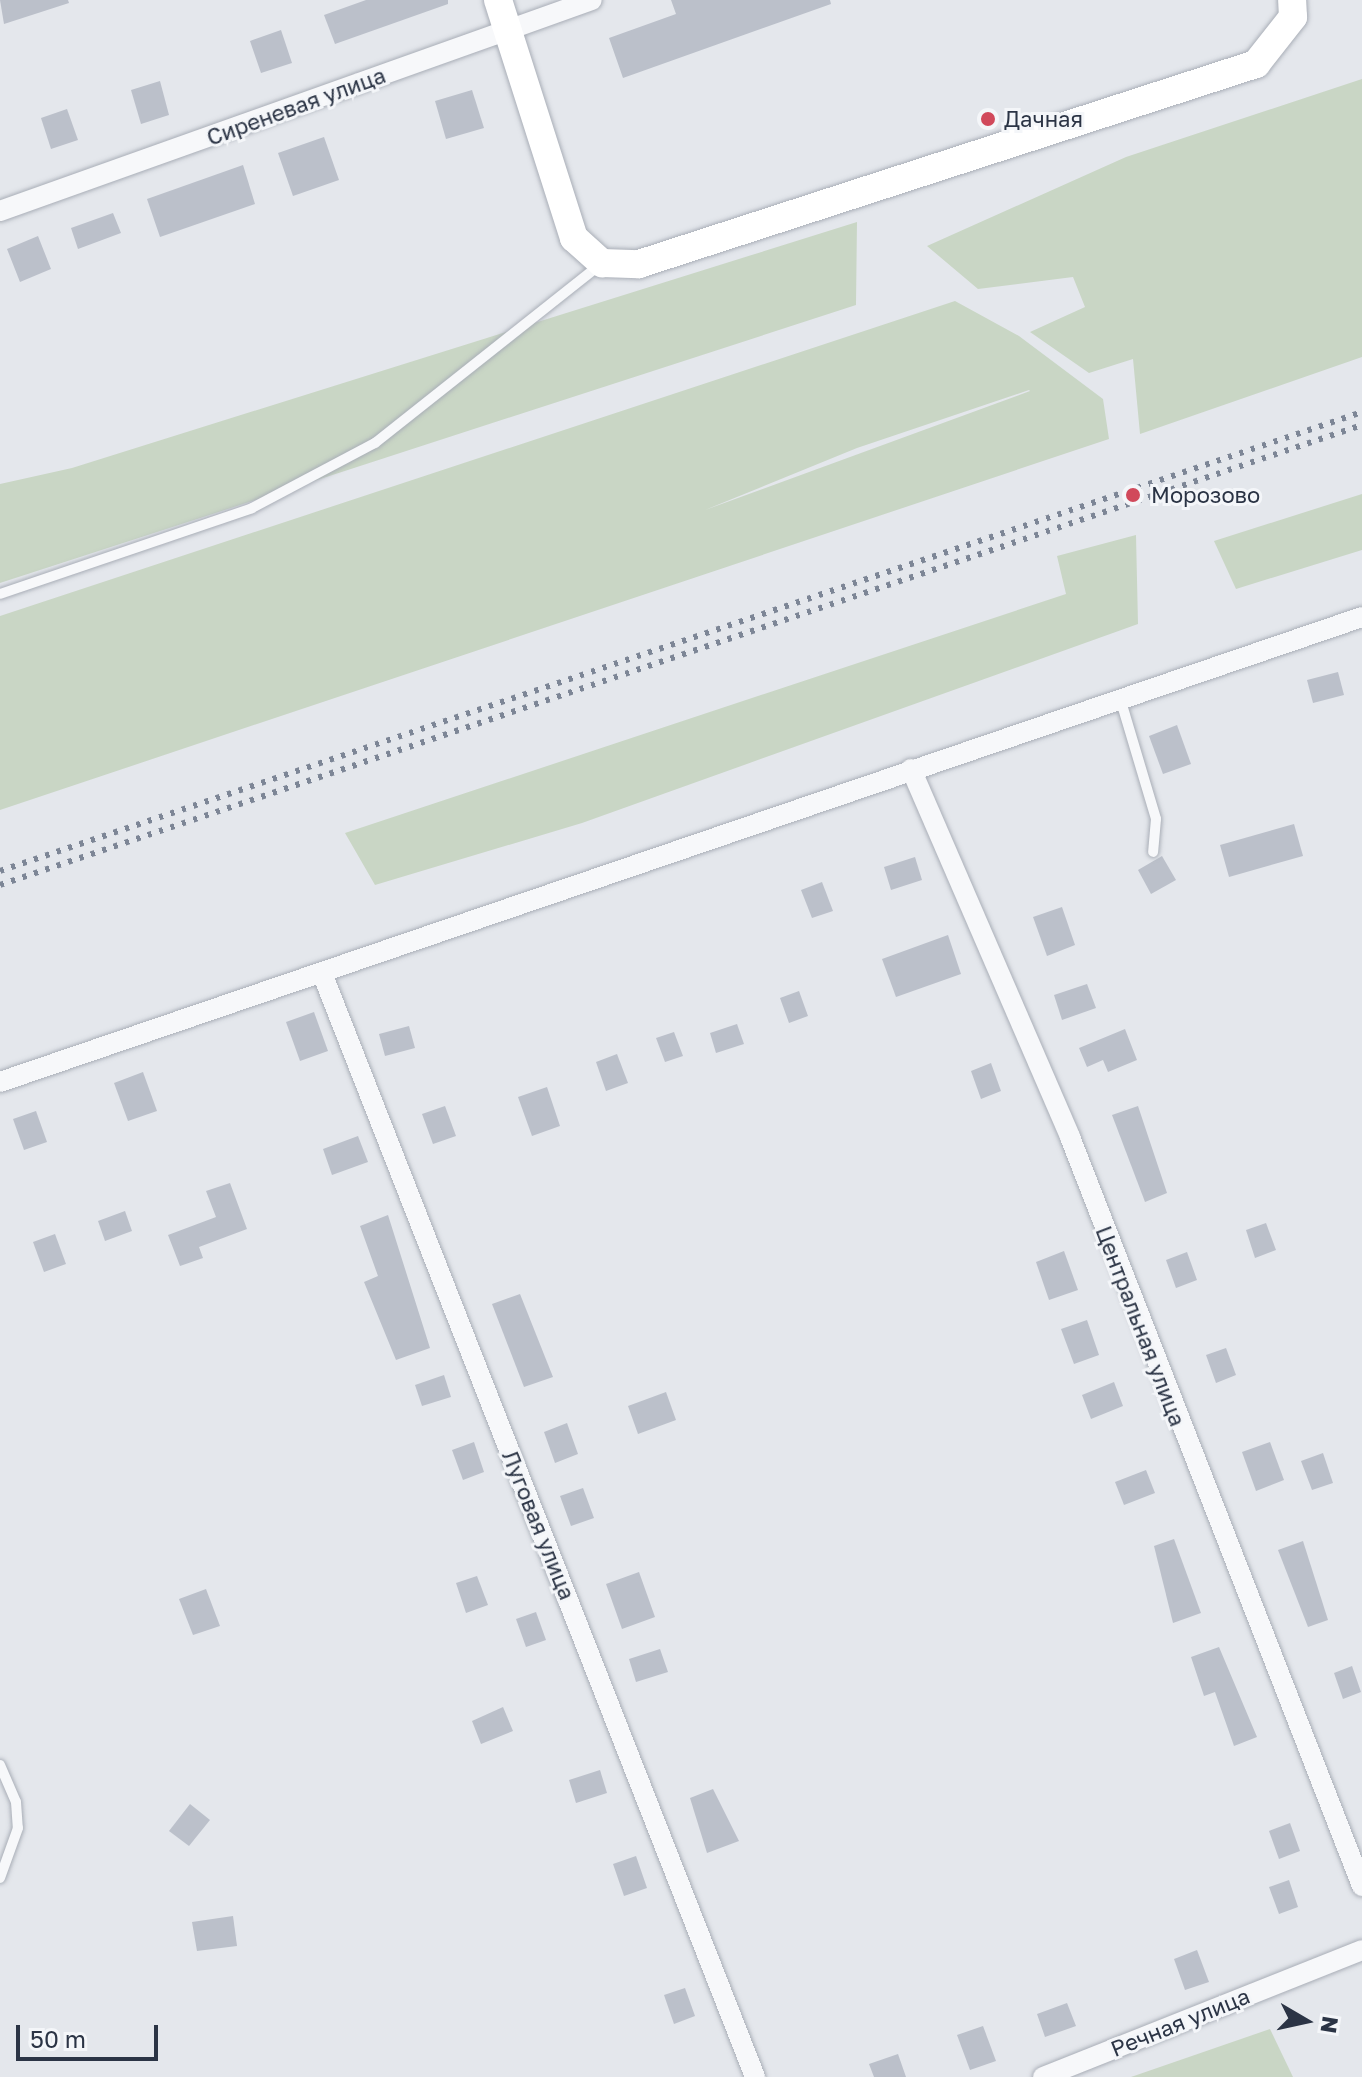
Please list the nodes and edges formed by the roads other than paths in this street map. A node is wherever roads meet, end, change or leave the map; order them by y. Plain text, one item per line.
1 (498, 0) edge
2 (592, 0) edge
3 (1292, 0) edge
4 (509, 30) junction
5 (0, 211) edge
6 (602, 263) junction
7 (0, 594) edge
8 (1362, 617) edge
9 (1120, 698) junction
10 (911, 769) junction
11 (1153, 852) dead end
12 (322, 973) junction
13 (0, 1082) edge
14 (0, 1765) edge
15 (0, 1878) edge
16 (1362, 1886) edge
17 (1362, 1950) edge
18 (755, 2077) edge
19 (1043, 2077) edge

1 - 4 street
2 - 4 street, Сиреневая улица
3 - 6 street
4 - 5 street, Сиреневая улица
4 - 6 street
6 - 7 lane
8 - 9 street
9 - 10 street
9 - 11 lane
10 - 12 street
10 - 16 street, Центральная улица
12 - 13 street
12 - 18 street, Луговая улица
14 - 15 lane
17 - 19 street, Речная улица

